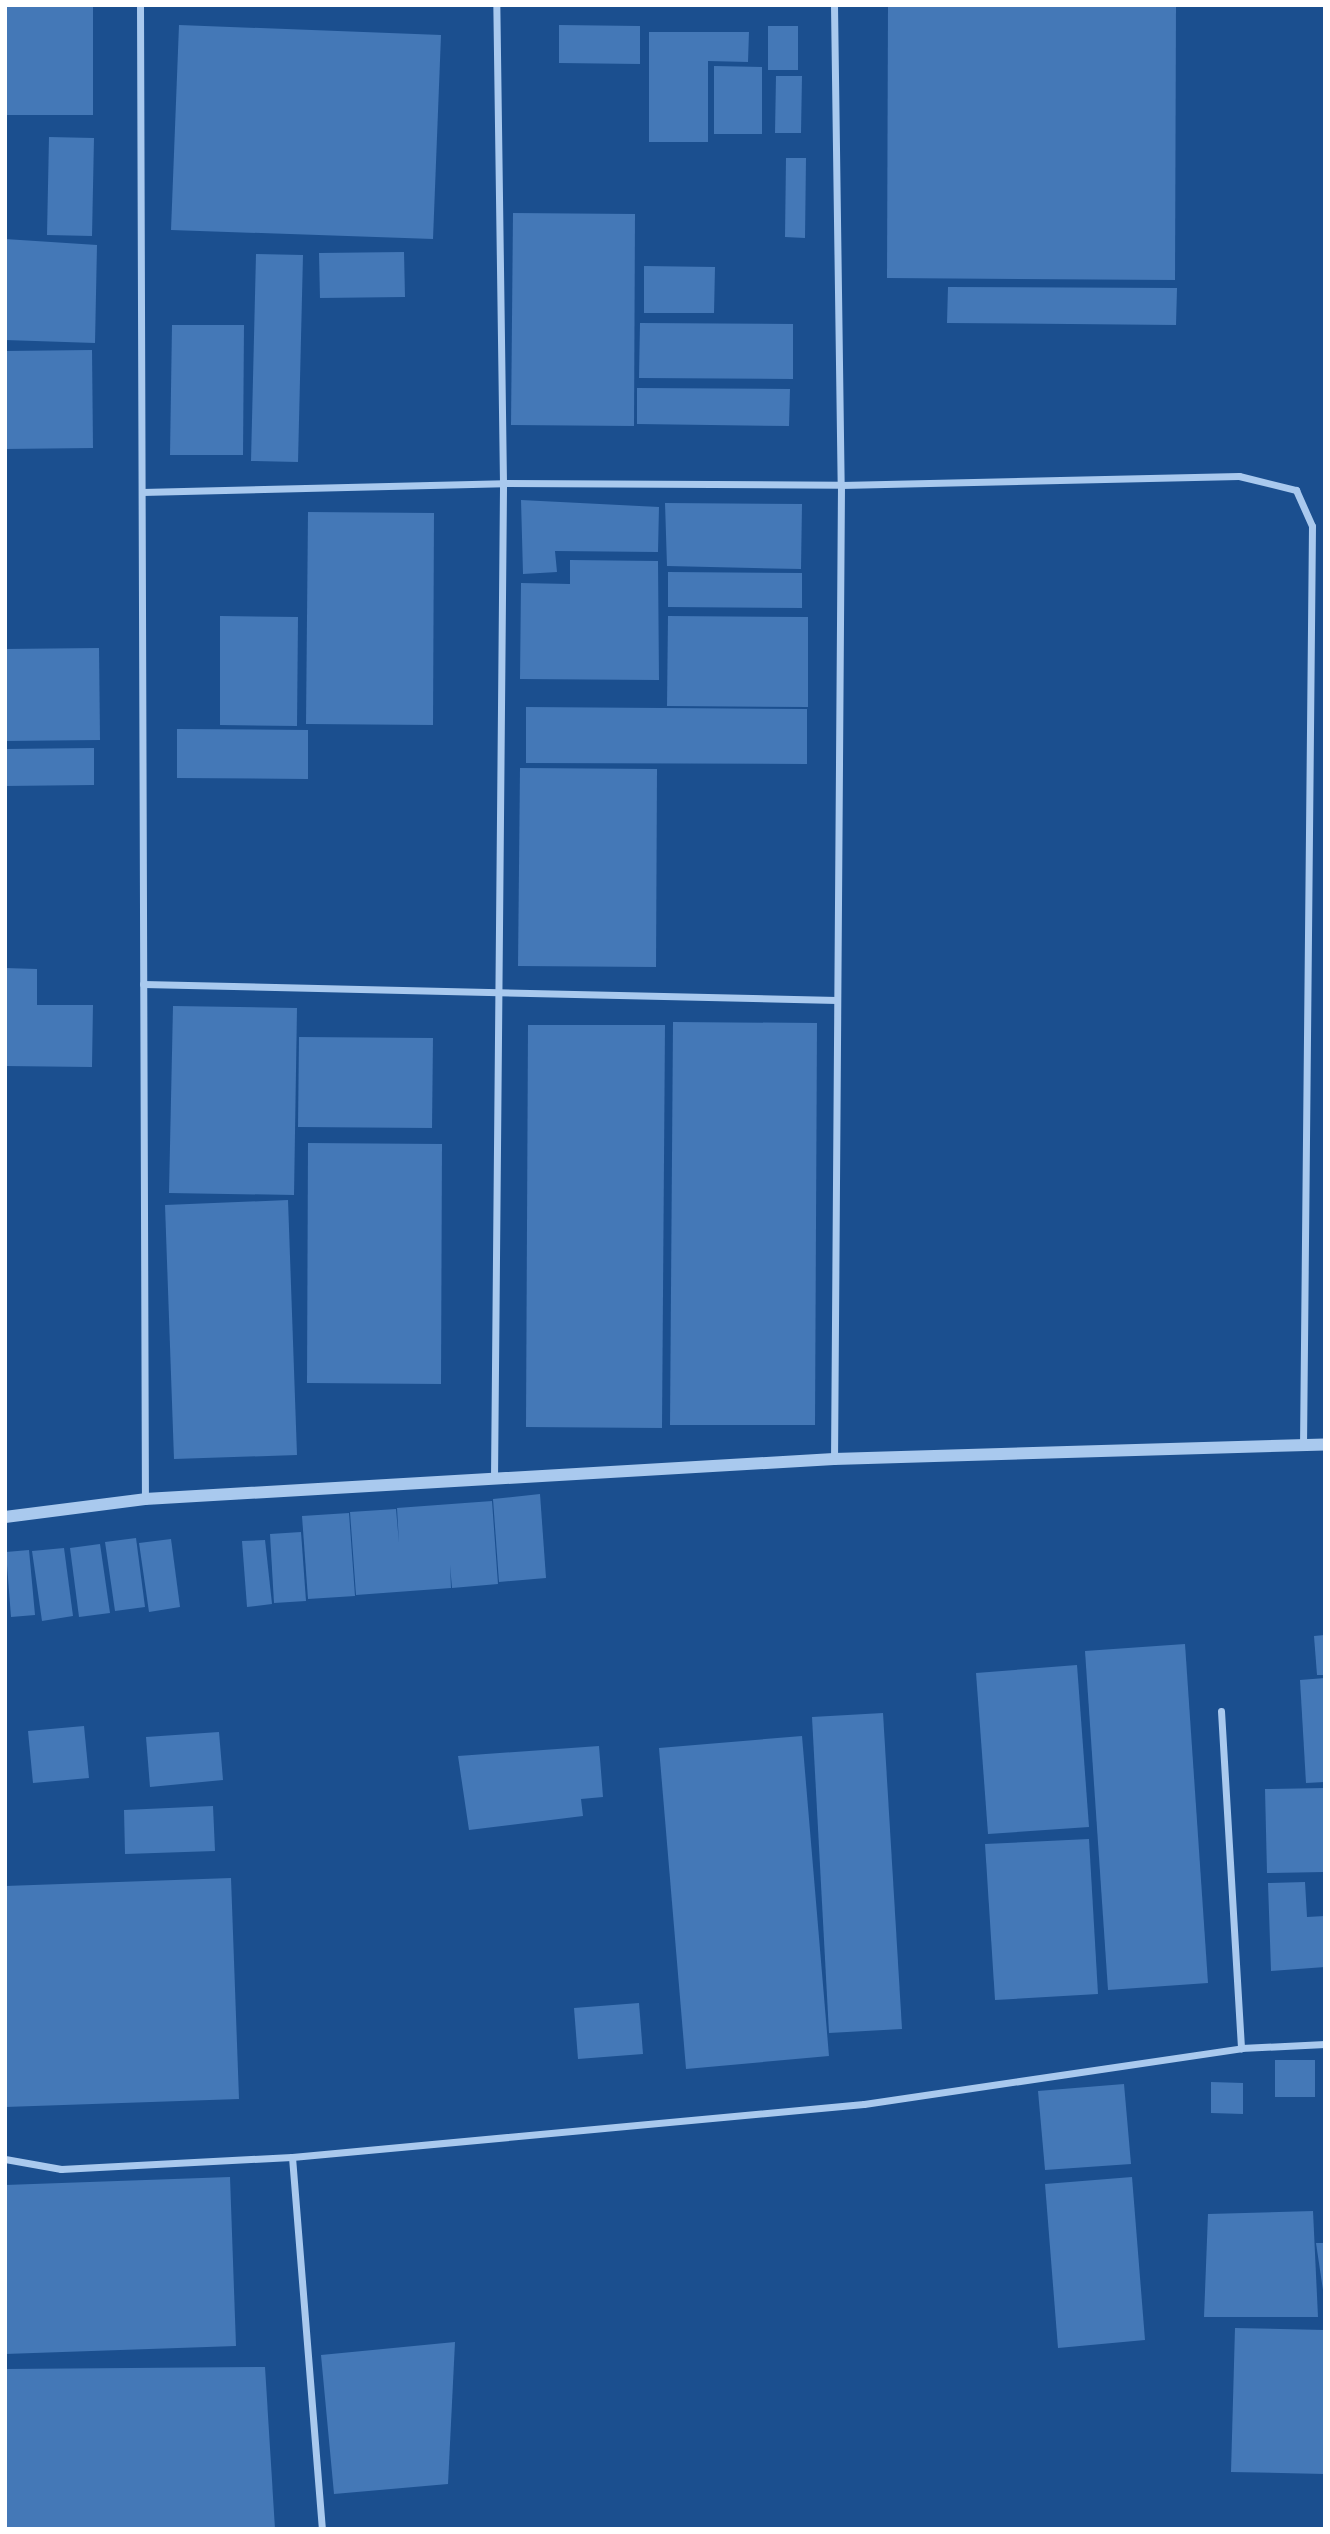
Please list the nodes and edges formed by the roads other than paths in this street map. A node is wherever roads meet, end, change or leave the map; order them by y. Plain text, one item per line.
1 (140, 5) edge
2 (496, 5) edge
3 (834, 5) edge
4 (503, 483) junction
5 (841, 485) junction
6 (142, 492) junction
7 (143, 985) junction
8 (498, 993) junction
9 (837, 1000) junction
10 (1325, 1444) edge
11 (1303, 1445) junction
12 (834, 1460) junction
13 (494, 1479) junction
14 (145, 1499) junction
15 (5, 1517) edge
16 (1221, 1712) dead end
17 (1325, 2044) edge
18 (1241, 2048) junction
19 (292, 2157) junction
20 (5, 2158) edge
21 (322, 2529) edge

1 - 6 street
2 - 4 street
3 - 5 street
4 - 5 street
4 - 6 street
4 - 8 street
5 - 9 street
5 - 11 street
6 - 7 street
7 - 8 street
7 - 14 street
8 - 9 street
8 - 13 street
9 - 12 street
10 - 11 street
11 - 12 street
12 - 13 street
13 - 14 street
14 - 15 street
16 - 18 street
17 - 18 street
18 - 19 street
19 - 20 street
19 - 21 street

